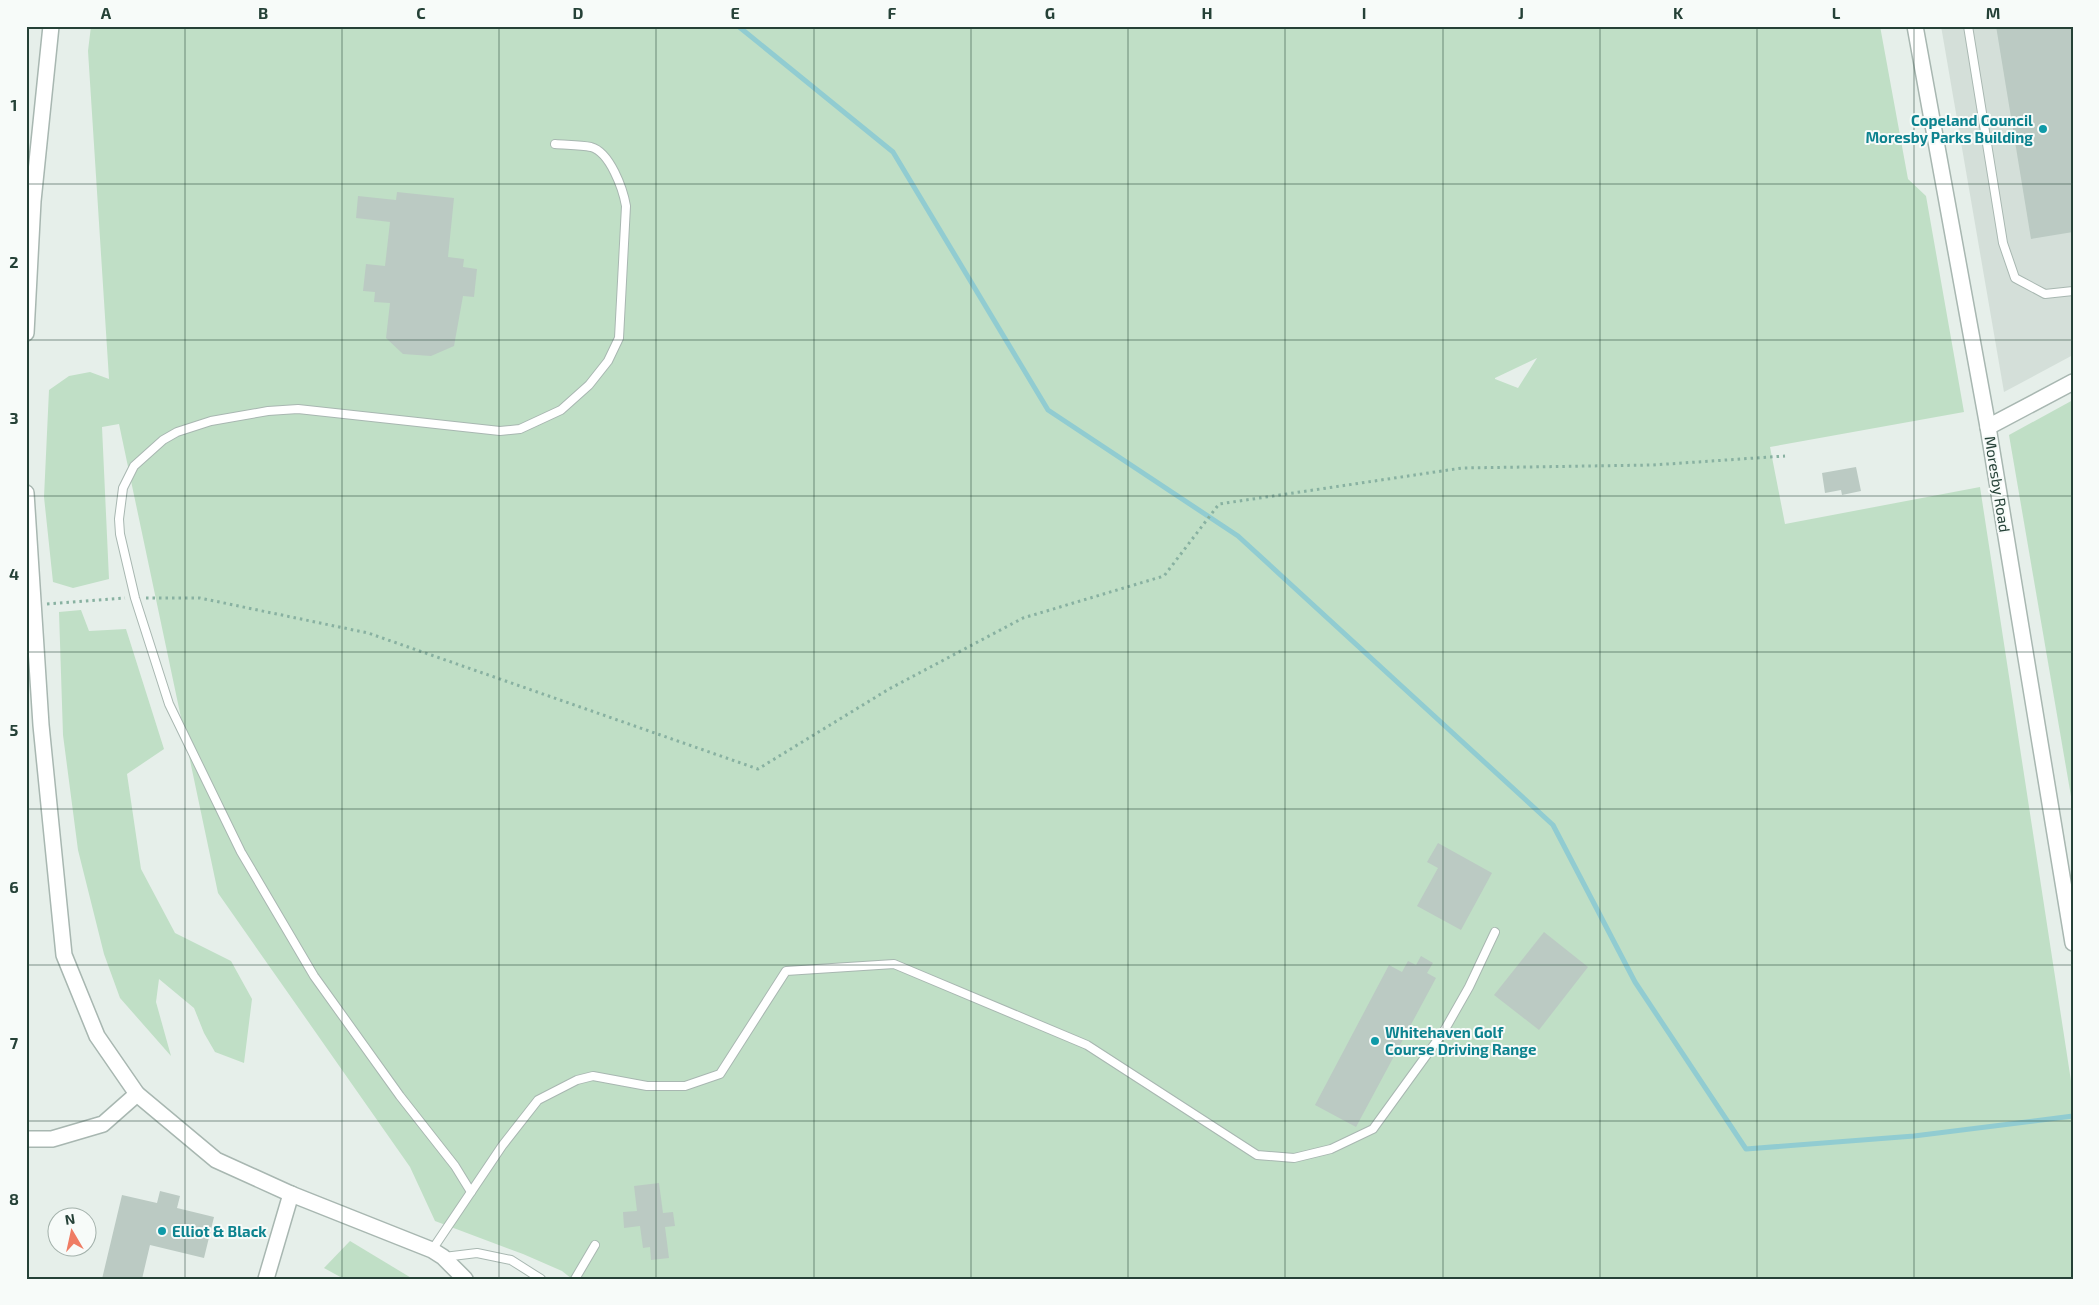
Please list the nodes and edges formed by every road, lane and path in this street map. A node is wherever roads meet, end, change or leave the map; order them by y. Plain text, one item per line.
1 (51, 26) edge
2 (1915, 26) edge
3 (1968, 26) edge
4 (555, 144) dead end
5 (2073, 291) edge
6 (26, 333) edge
7 (2073, 382) edge
8 (1988, 427) junction
9 (1785, 456) dead end
10 (26, 493) edge
11 (135, 598) junction
12 (34, 606) junction
13 (1494, 932) dead end
14 (2073, 943) edge
15 (137, 1094) junction
16 (26, 1140) edge
17 (471, 1192) junction
18 (291, 1194) junction
19 (594, 1245) dead end
20 (438, 1254) junction
21 (266, 1279) edge
22 (465, 1279) edge
23 (541, 1279) edge
24 (575, 1279) edge

1 - 6 street
2 - 8 street, Moresby Road
3 - 5 lane
4 - 11 lane
7 - 8 street
8 - 14 street, Moresby Road
9 - 11 path
10 - 12 street
11 - 12 path
11 - 17 lane
12 - 15 street
13 - 17 lane
15 - 16 street
15 - 18 street
17 - 20 lane
18 - 20 street
18 - 21 street
19 - 24 lane
20 - 22 street
20 - 23 lane

